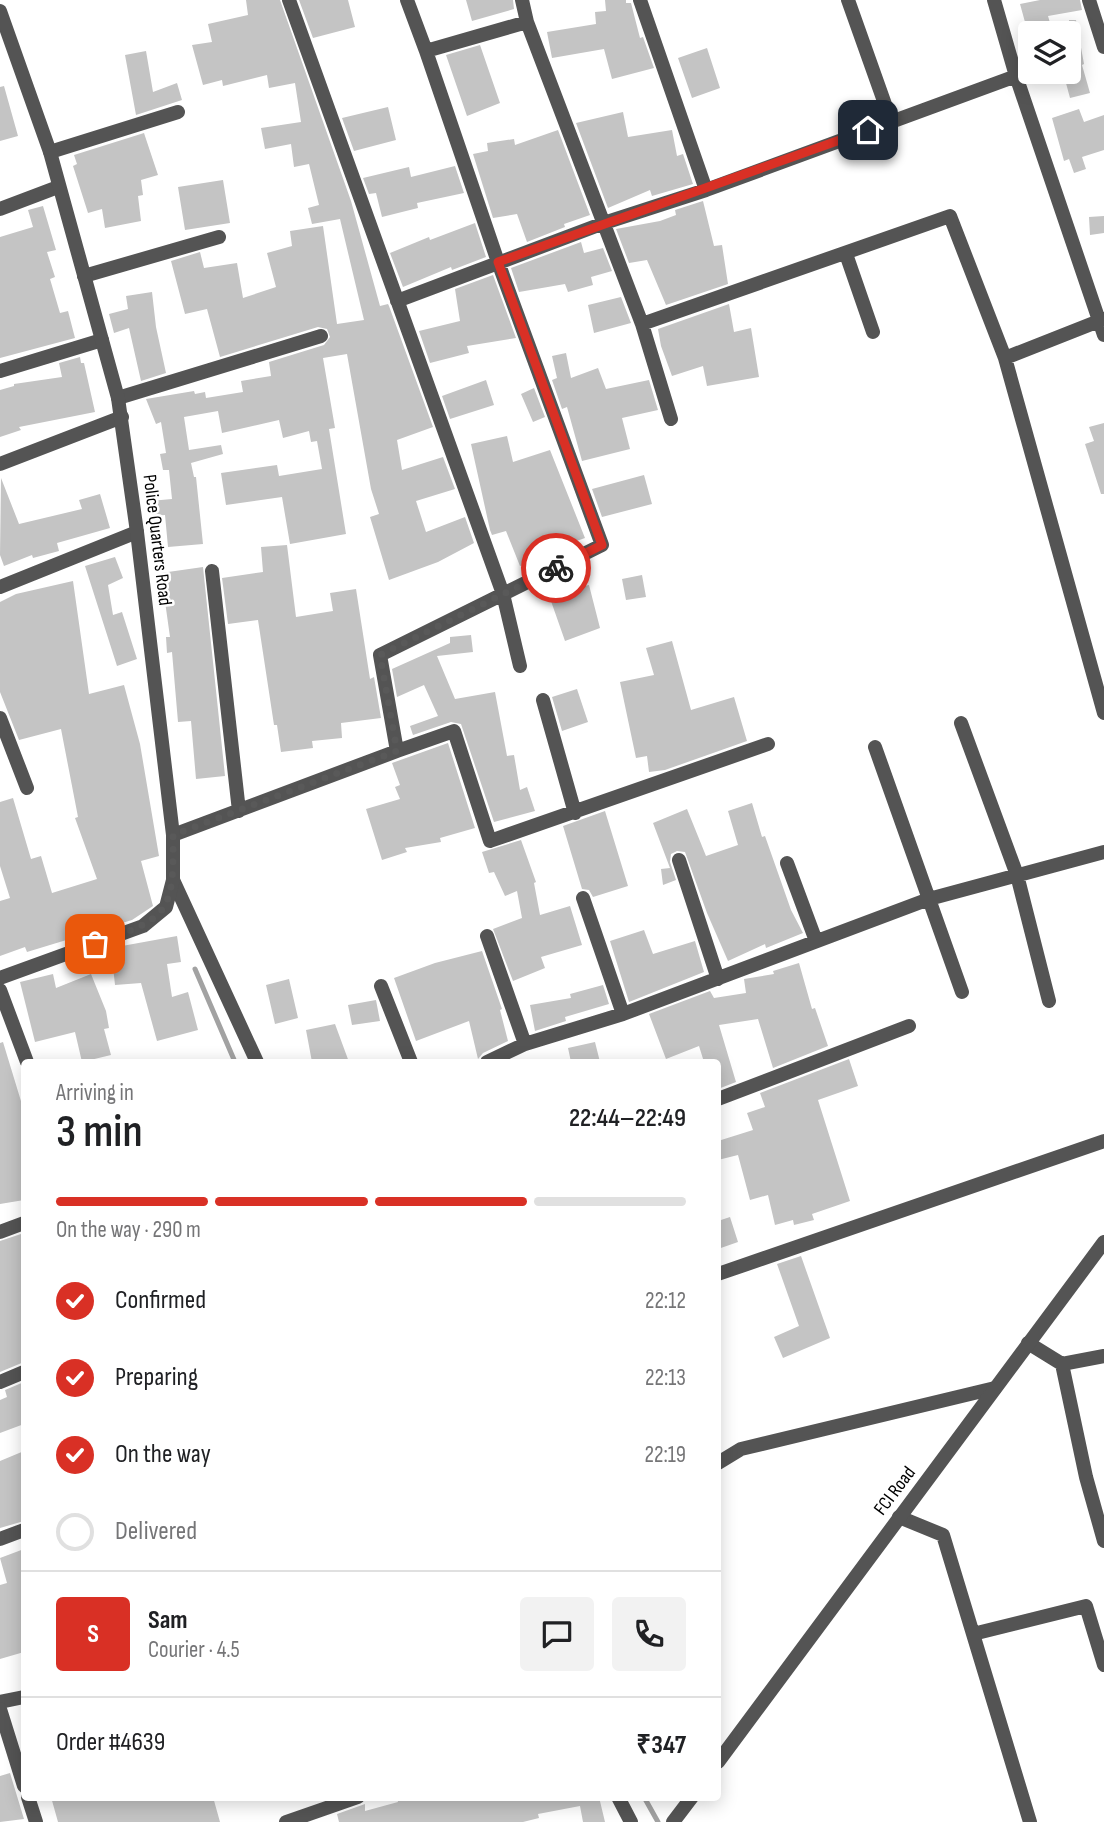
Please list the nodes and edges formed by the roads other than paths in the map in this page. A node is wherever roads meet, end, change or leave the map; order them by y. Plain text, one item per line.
1 (289, 0) edge
2 (407, 0) edge
3 (522, 0) edge
4 (640, 0) edge
5 (848, 0) edge
6 (994, 0) edge
7 (1089, 0) edge
8 (0, 11) edge
9 (527, 22) junction
10 (1104, 47) edge
11 (426, 51) junction
12 (1016, 76) junction
13 (178, 113) dead end
14 (891, 121) junction
15 (50, 152) junction
16 (58, 187) junction
17 (706, 190) junction
18 (0, 209) edge
19 (604, 223) junction
20 (219, 237) dead end
21 (846, 254) junction
22 (498, 262) junction
23 (84, 276) junction
24 (397, 300) junction
25 (642, 324) junction
26 (1102, 325) edge
27 (873, 332) dead end
28 (321, 336) dead end
29 (102, 340) junction
30 (1004, 358) junction
31 (0, 371) edge
32 (118, 398) junction
33 (122, 417) junction
34 (671, 419) dead end
35 (0, 464) edge
36 (137, 532) junction
37 (212, 571) dead end
38 (0, 586) edge
39 (503, 594) junction
40 (520, 666) dead end
41 (543, 700) dead end
42 (1104, 713) edge
43 (0, 718) edge
44 (961, 723) dead end
45 (768, 744) dead end
46 (875, 747) dead end
47 (397, 751) junction
48 (27, 788) dead end
49 (239, 811) junction
50 (575, 813) junction
51 (173, 835) junction
52 (1104, 852) edge
53 (679, 860) dead end
54 (787, 863) dead end
55 (1017, 875) junction
56 (173, 880) junction
57 (583, 898) dead end
58 (929, 899) junction
59 (486, 936) dead end
60 (816, 941) junction
61 (0, 978) edge
62 (718, 979) junction
63 (381, 986) dead end
64 (0, 990) edge
65 (962, 992) dead end
66 (1049, 1001) dead end
67 (623, 1014) junction
68 (909, 1026) dead end
69 (525, 1044) junction
70 (26, 1059) edge
71 (256, 1059) edge
72 (410, 1059) edge
73 (493, 1059) edge
74 (721, 1098) edge
75 (1104, 1141) edge
76 (21, 1224) edge
77 (0, 1232) edge
78 (1104, 1242) edge
79 (721, 1273) edge
80 (1028, 1343) junction
81 (1104, 1356) edge
82 (1062, 1364) junction
83 (21, 1373) edge
84 (0, 1382) edge
85 (995, 1388) junction
86 (721, 1461) edge
87 (1097, 1491) edge
88 (899, 1517) junction
89 (21, 1531) edge
90 (0, 1539) edge
91 (1104, 1541) edge
92 (973, 1634) junction
93 (1104, 1665) edge
94 (21, 1698) edge
95 (0, 1702) edge
96 (0, 1709) edge
97 (721, 1758) edge
98 (21, 1776) edge
99 (29, 1801) edge
100 (346, 1801) edge
101 (620, 1801) edge
102 (689, 1801) edge
103 (36, 1822) edge
104 (286, 1822) edge
105 (631, 1822) edge
106 (673, 1822) edge
107 (1030, 1822) edge

1 - 24 street
2 - 11 street
3 - 9 street
4 - 17 street
5 - 14 street
6 - 12 street
7 - 10 street
8 - 15 street, Police Quarters Road
9 - 11 street
9 - 19 street
11 - 22 street
12 - 14 street
12 - 26 street
13 - 15 street
14 - 17 street
15 - 16 street, Police Quarters Road
16 - 18 street
16 - 23 street, Police Quarters Road
17 - 19 street
19 - 22 street
19 - 25 street
20 - 23 street
21 - 25 street
21 - 27 street
21 - 30 street
22 - 24 street
22 - 39 street
23 - 29 street, Police Quarters Road
24 - 39 street
25 - 34 street
26 - 30 street
28 - 32 street
29 - 31 street
29 - 32 street, Police Quarters Road
30 - 42 street
32 - 33 street, Police Quarters Road
33 - 35 street
33 - 36 street, Police Quarters Road
36 - 38 street
36 - 51 street, Police Quarters Road
37 - 49 street
39 - 40 street
39 - 47 street
41 - 50 street
43 - 48 street
44 - 55 street
45 - 50 street
46 - 58 street
47 - 49 street
47 - 50 street
49 - 51 street
51 - 56 street, Police Quarters Road
52 - 55 street
53 - 62 street
54 - 60 street
55 - 58 street
55 - 66 street
56 - 61 street, Police Quarters Road
56 - 71 street
57 - 67 street
58 - 60 street
58 - 65 street
59 - 69 street
60 - 62 street
62 - 67 street
63 - 72 street
64 - 70 street
67 - 69 street
68 - 74 street
69 - 73 street
75 - 79 street
76 - 77 street
78 - 80 street, FCI Road
80 - 82 street
80 - 85 street, FCI Road
81 - 82 street
82 - 87 street
83 - 84 street
85 - 86 street
85 - 88 street, FCI Road
87 - 91 street
88 - 92 street
88 - 97 street, FCI Road
89 - 90 street
92 - 93 street
92 - 107 street
94 - 95 street
96 - 98 street
99 - 103 street
100 - 104 street
101 - 105 street
102 - 106 street

